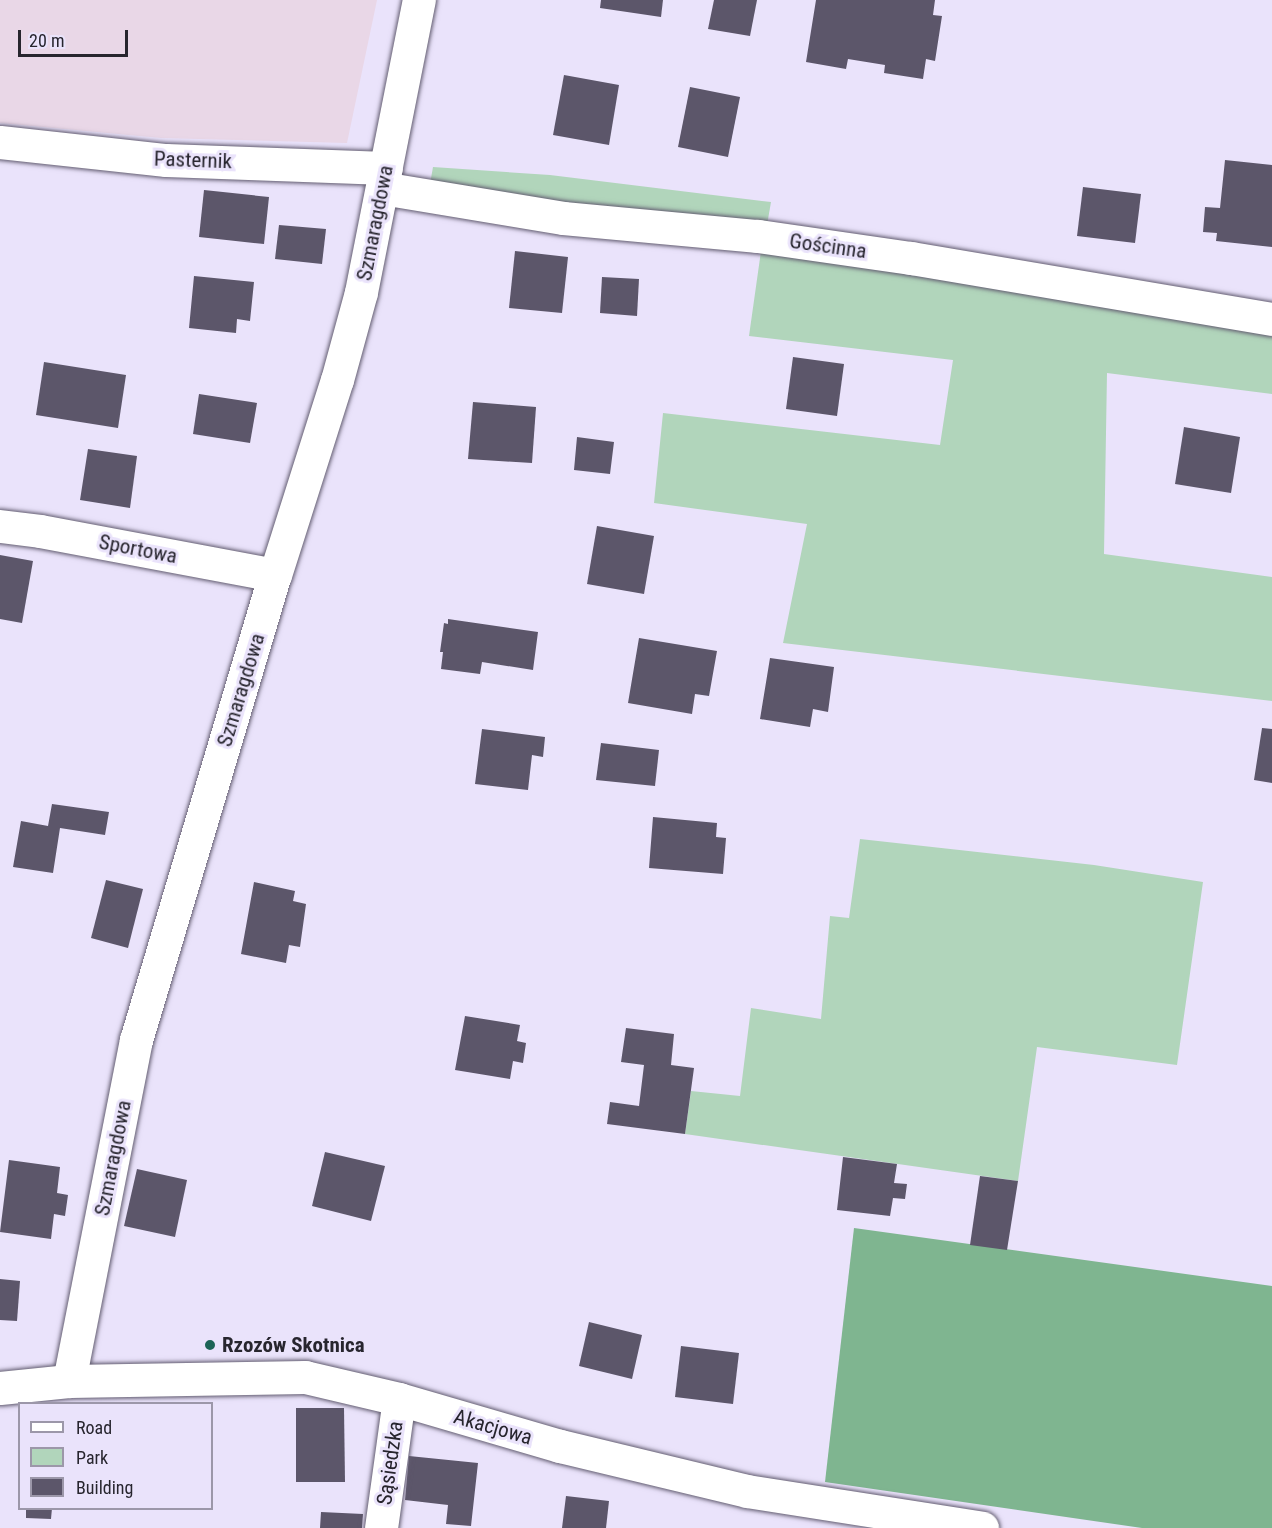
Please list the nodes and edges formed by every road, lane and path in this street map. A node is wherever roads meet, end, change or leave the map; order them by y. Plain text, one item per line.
1 (419, 0) edge
2 (0, 142) edge
3 (384, 178) junction
4 (1272, 319) edge
5 (0, 526) edge
6 (275, 575) junction
7 (69, 1381) junction
8 (0, 1388) edge
9 (399, 1399) junction
10 (381, 1528) edge
11 (982, 1528) edge

1 - 3 street, Szmaragdowa
2 - 3 street, Pasternik
3 - 4 street, Gościnna
3 - 6 street, Szmaragdowa
5 - 6 street, Sportowa
6 - 7 street, Szmaragdowa
7 - 8 street, Akacjowa
7 - 9 street, Akacjowa
9 - 10 street, Sąsiedzka
9 - 11 street, Akacjowa

